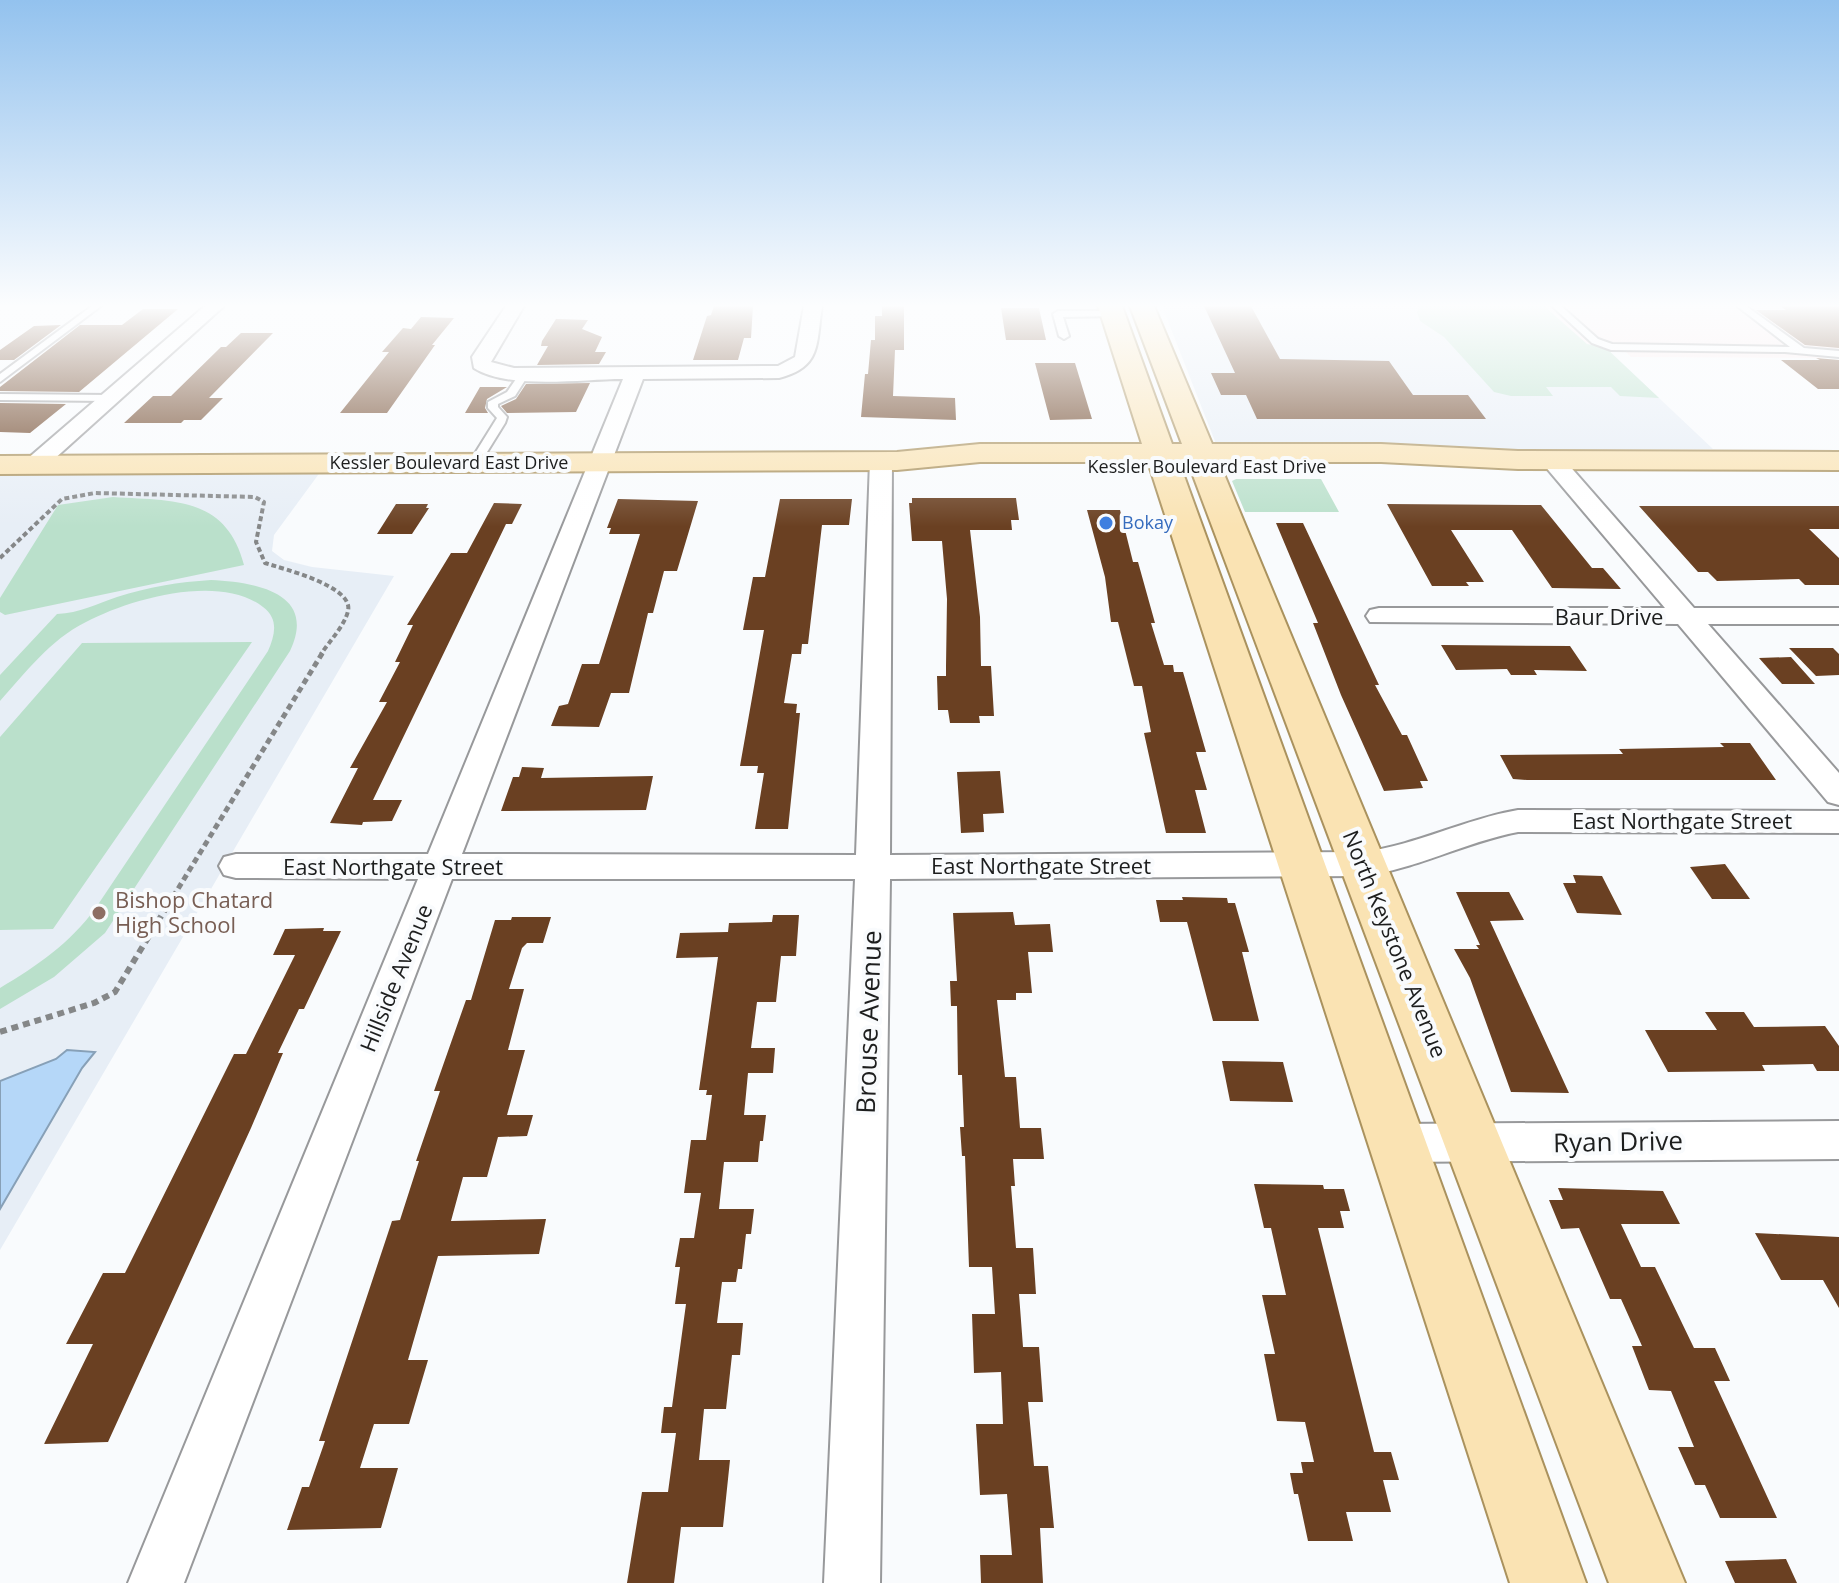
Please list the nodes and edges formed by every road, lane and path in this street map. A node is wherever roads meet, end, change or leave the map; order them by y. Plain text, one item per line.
1 (131, 380) edge
2 (520, 380) edge
3 (633, 380) edge
4 (1144, 380) edge
5 (1161, 380) edge
6 (0, 397) edge
7 (110, 398) junction
8 (1182, 460) junction
9 (1552, 460) junction
10 (889, 461) junction
11 (1839, 461) edge
12 (600, 462) junction
13 (475, 463) junction
14 (0, 465) edge
15 (34, 465) junction
16 (0, 558) edge
17 (1379, 616) dead end
18 (1839, 616) edge
19 (1686, 617) junction
20 (1839, 794) edge
21 (1839, 822) edge
22 (1363, 864) junction
23 (1301, 865) junction
24 (236, 866) dead end
25 (440, 867) junction
26 (873, 867) junction
27 (0, 1032) edge
28 (1839, 1140) edge
29 (1397, 1143) junction
30 (1474, 1143) junction
31 (156, 1583) edge
32 (852, 1583) edge
33 (1548, 1583) edge
34 (1647, 1583) edge

1 - 7 street
2 - 13 lane
3 - 12 street, Hillside Avenue
4 - 8 main road, North Keystone Avenue
5 - 8 main road, North Keystone Avenue
6 - 7 lane
7 - 15 street
8 - 9 main road, Kessler Boulevard East Drive
8 - 10 main road, Kessler Boulevard East Drive
8 - 22 main road, North Keystone Avenue
8 - 23 main road, North Keystone Avenue
9 - 11 main road, Kessler Boulevard East Drive
9 - 19 street
10 - 12 main road, Kessler Boulevard East Drive
10 - 26 street, Brouse Avenue
12 - 13 main road, Kessler Boulevard East Drive
12 - 25 street, Hillside Avenue
13 - 15 main road, Kessler Boulevard East Drive
14 - 15 main road, Kessler Boulevard East Drive
16 - 27 path
17 - 19 street, Baur Drive
18 - 19 street, Baur Drive
19 - 20 street
21 - 22 street, East Northgate Street
22 - 23 street, East Northgate Street
22 - 30 main road, North Keystone Avenue
23 - 26 street, East Northgate Street
23 - 29 main road, North Keystone Avenue
24 - 25 street, East Northgate Street
25 - 26 street, East Northgate Street
25 - 31 street, Hillside Avenue
26 - 32 street, Brouse Avenue
28 - 30 street, Ryan Drive
29 - 30 street, Ryan Drive
29 - 33 main road, North Keystone Avenue
30 - 34 main road, North Keystone Avenue

